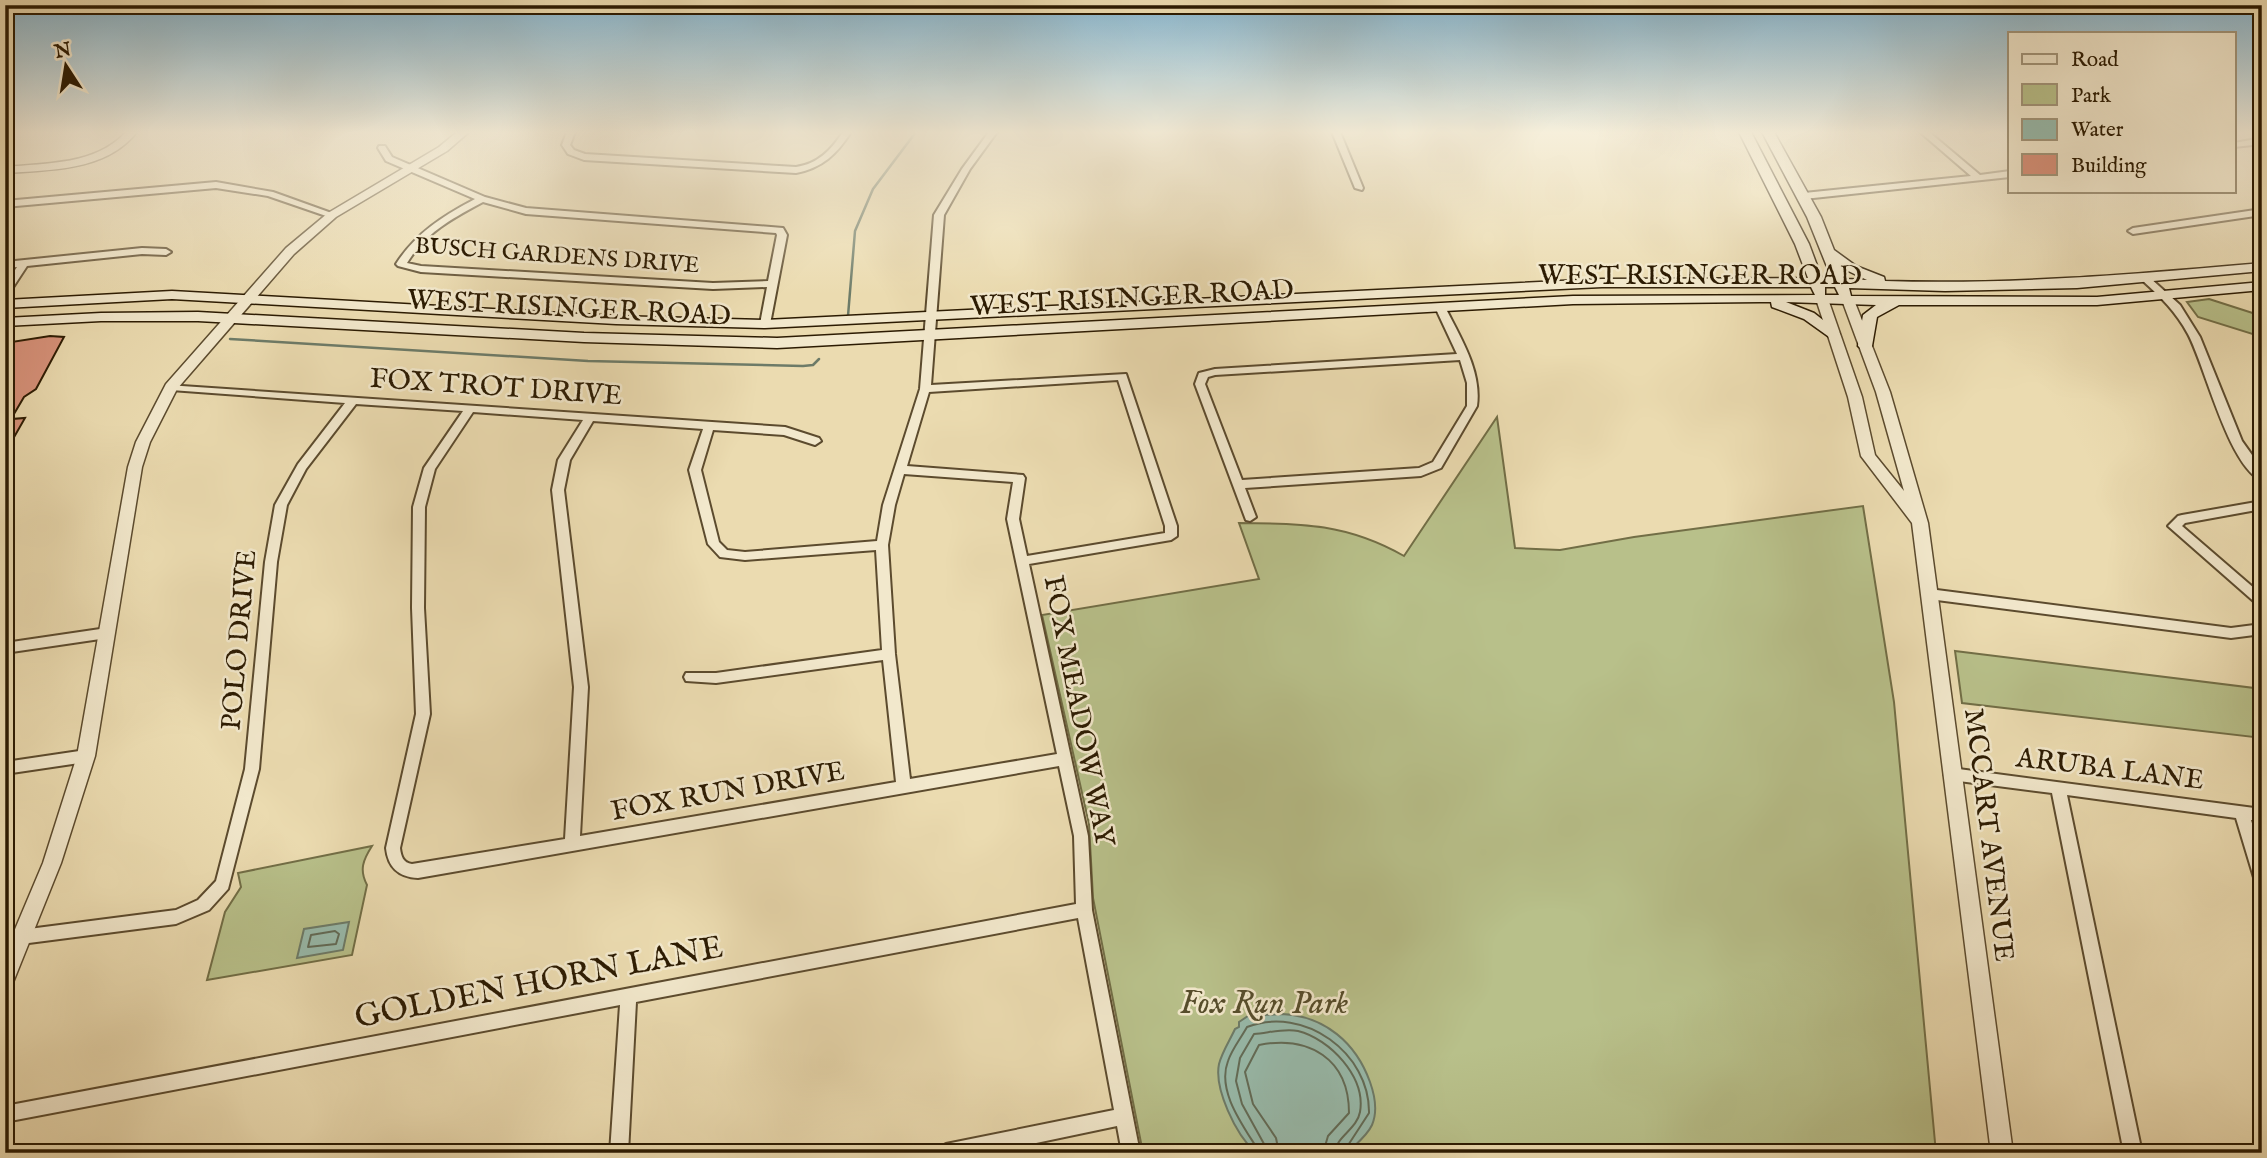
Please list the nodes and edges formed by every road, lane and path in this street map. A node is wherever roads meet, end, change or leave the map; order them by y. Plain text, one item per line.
1 (204, 186) edge
2 (222, 186) edge
3 (380, 186) edge
4 (453, 186) edge
5 (956, 186) edge
6 (1773, 186) edge
7 (1798, 186) edge
8 (1896, 186) edge
9 (1804, 196) junction
10 (482, 199) junction
11 (5, 204) edge
12 (2262, 212) edge
13 (332, 215) junction
14 (2133, 231) dead end
15 (1802, 243) junction
16 (1828, 251) junction
17 (166, 252) dead end
18 (24, 263) junction
19 (5, 265) edge
20 (2262, 267) edge
21 (2146, 279) junction
22 (1772, 281) junction
23 (1817, 282) junction
24 (774, 284) junction
25 (1841, 284) junction
26 (1913, 286) junction
27 (2262, 286) edge
28 (1434, 292) junction
29 (5, 293) edge
30 (2165, 297) junction
31 (248, 298) junction
32 (1756, 298) junction
33 (1822, 299) junction
34 (1848, 300) junction
35 (1902, 303) junction
36 (5, 304) edge
37 (1440, 307) junction
38 (232, 317) junction
39 (931, 317) junction
40 (5, 322) edge
41 (765, 324) junction
42 (1832, 334) junction
43 (929, 336) junction
44 (1865, 346) junction
45 (1462, 357) junction
46 (171, 387) junction
47 (925, 389) junction
48 (353, 400) junction
49 (470, 409) junction
50 (590, 417) junction
51 (709, 426) junction
52 (816, 442) dead end
53 (901, 470) junction
54 (2262, 477) edge
55 (1237, 484) junction
56 (2262, 505) edge
57 (1250, 517) dead end
58 (1920, 523) junction
59 (2174, 526) joint
60 (882, 545) junction
61 (1021, 561) junction
62 (1929, 594) junction
63 (2262, 602) edge
64 (2262, 629) edge
65 (107, 633) junction
66 (5, 648) edge
67 (889, 654) junction
68 (691, 677) dead end
69 (86, 756) junction
70 (1063, 759) junction
71 (5, 768) edge
72 (1951, 774) junction
73 (904, 787) junction
74 (2058, 788) junction
75 (2241, 812) junction
76 (2262, 815) edge
77 (572, 843) junction
78 (402, 869) joint
79 (2262, 881) edge
80 (1084, 910) junction
81 (21, 937) junction
82 (5, 978) edge
83 (628, 996) junction
84 (5, 1114) edge
85 (1124, 1116) junction
86 (619, 1153) edge
87 (946, 1153) edge
88 (1131, 1153) edge
89 (2002, 1153) edge
90 (2133, 1153) edge

1 - 11 street
2 - 13 street
3 - 13 street
4 - 10 street
5 - 39 street
6 - 15 main road
7 - 9 main road, MCCART AVENUE
8 - 9 street
9 - 16 main road, MCCART AVENUE
10 - 24 street
10 - 24 street, BUSCH GARDENS DRIVE
12 - 14 street
13 - 31 street
15 - 22 main road
15 - 23 main road
16 - 25 main road, MCCART AVENUE
16 - 26 main road
17 - 18 street
18 - 19 street
18 - 29 street
20 - 21 main road, WEST RISINGER ROAD
21 - 26 main road, WEST RISINGER ROAD
21 - 30 street
22 - 23 main road, WEST RISINGER ROAD
22 - 28 main road, WEST RISINGER ROAD
23 - 25 main road, WEST RISINGER ROAD
23 - 33 main road
24 - 41 street
25 - 26 main road, WEST RISINGER ROAD
25 - 34 main road, MCCART AVENUE
27 - 30 main road, WEST RISINGER ROAD
28 - 37 main road
28 - 39 main road, WEST RISINGER ROAD
30 - 35 main road, WEST RISINGER ROAD
30 - 54 street
31 - 36 main road, WEST RISINGER ROAD
31 - 38 street
31 - 41 main road, WEST RISINGER ROAD
32 - 33 main road, WEST RISINGER ROAD
32 - 37 main road, WEST RISINGER ROAD
32 - 42 main road
33 - 34 main road, WEST RISINGER ROAD
33 - 42 street
34 - 35 main road, WEST RISINGER ROAD
34 - 44 street, MCCART AVENUE
35 - 44 main road
37 - 43 main road, WEST RISINGER ROAD
37 - 45 street
38 - 40 main road, WEST RISINGER ROAD
38 - 43 main road, WEST RISINGER ROAD
38 - 46 street
39 - 41 main road, WEST RISINGER ROAD
39 - 43 street
42 - 58 street
43 - 47 street
44 - 58 street, MCCART AVENUE
45 - 55 street
45 - 55 street
46 - 48 street, FOX TROT DRIVE
46 - 65 street
47 - 53 street
47 - 61 street
48 - 49 street, FOX TROT DRIVE
48 - 81 street, POLO DRIVE
49 - 50 street, FOX TROT DRIVE
49 - 78 street
50 - 51 street, FOX TROT DRIVE
50 - 77 street
51 - 52 street, FOX TROT DRIVE
51 - 60 street
53 - 60 street
53 - 61 street, FOX MEADOW WAY
55 - 57 street
56 - 59 street
58 - 62 street, MCCART AVENUE
59 - 63 street
60 - 67 street
61 - 70 street, FOX MEADOW WAY
62 - 64 street
62 - 72 street, MCCART AVENUE
65 - 66 street
65 - 69 street
67 - 68 street
67 - 73 street
69 - 71 street
69 - 81 street
70 - 73 street, FOX RUN DRIVE
70 - 80 street, FOX MEADOW WAY
72 - 74 street, ARUBA LANE
72 - 89 street, MCCART AVENUE
73 - 77 street, FOX RUN DRIVE
74 - 75 street, ARUBA LANE
74 - 90 street
75 - 76 street, ARUBA LANE
75 - 79 street
77 - 78 street, FOX RUN DRIVE
80 - 83 street, GOLDEN HORN LANE
80 - 85 street, FOX MEADOW WAY
81 - 82 street
83 - 84 street, GOLDEN HORN LANE
83 - 86 street
85 - 87 street
85 - 88 street, FOX MEADOW WAY

